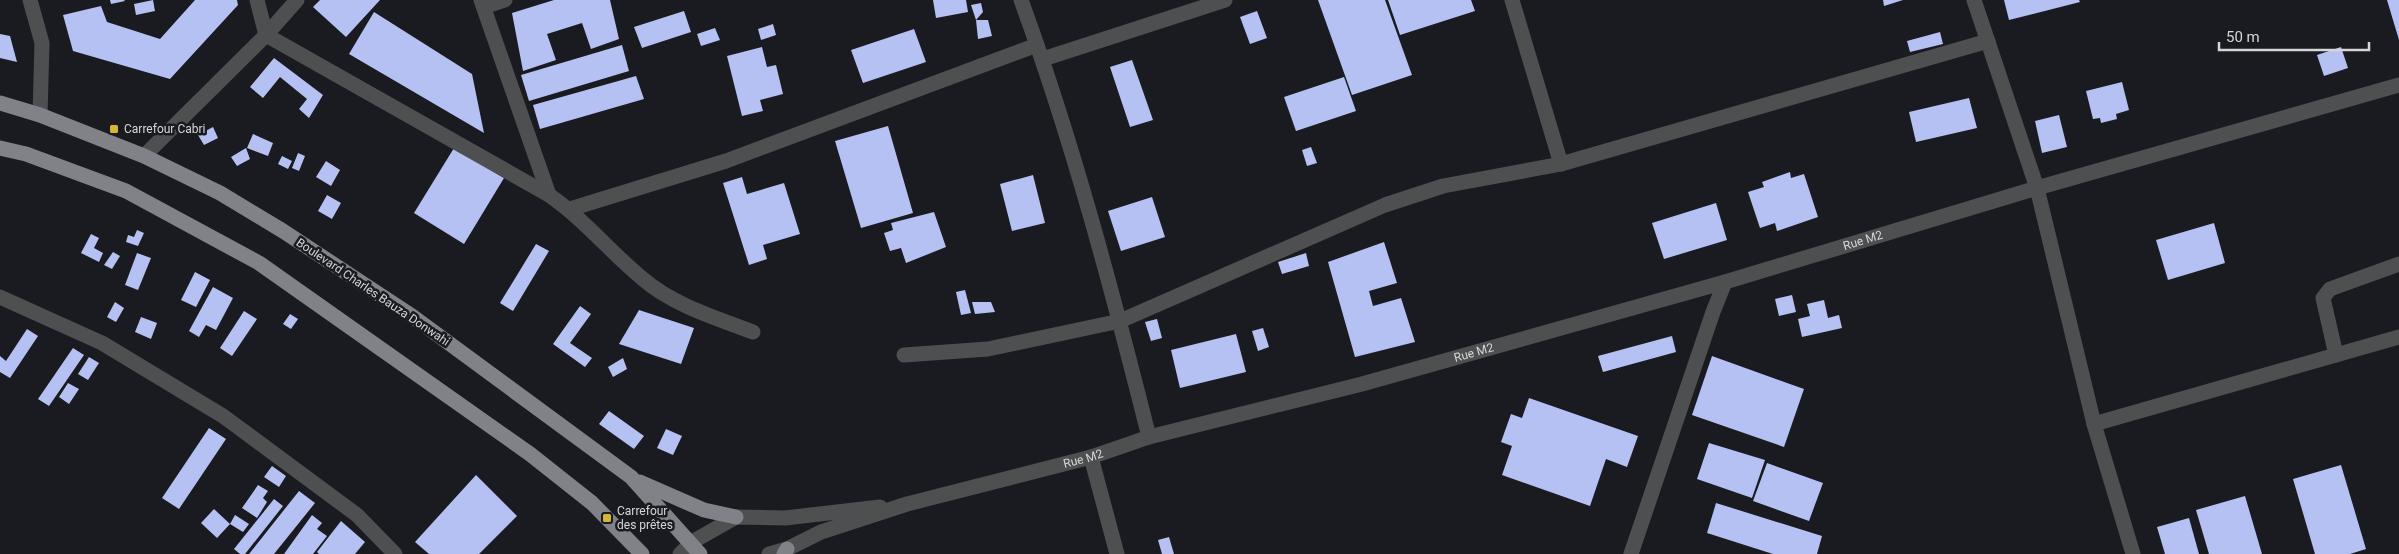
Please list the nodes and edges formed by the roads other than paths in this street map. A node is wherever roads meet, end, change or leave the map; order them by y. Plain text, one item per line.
1 (30, 0) edge
2 (257, 0) edge
3 (297, 0) edge
4 (505, 0) edge
5 (1021, 0) edge
6 (1225, 0) edge
7 (1512, 0) edge
8 (1974, 0) edge
9 (483, 4) edge
10 (266, 35) junction
11 (1988, 41) junction
12 (1037, 45) junction
13 (1043, 59) junction
14 (2399, 85) edge
15 (0, 103) edge
16 (40, 115) junction
17 (0, 148) edge
18 (144, 156) junction
19 (1561, 164) junction
20 (2037, 188) junction
21 (549, 194) junction
22 (570, 209) junction
23 (2399, 264) edge
24 (1725, 282) junction
25 (0, 297) edge
26 (1120, 321) junction
27 (753, 332) dead end
28 (2399, 337) edge
29 (904, 355) dead end
30 (2336, 355) junction
31 (2094, 424) junction
32 (1149, 437) junction
33 (1091, 457) junction
34 (631, 477) junction
35 (907, 504) junction
36 (736, 517) junction
37 (696, 548) edge
38 (786, 551) edge
39 (395, 554) edge
40 (642, 554) edge
41 (680, 554) edge
42 (769, 554) edge
43 (1117, 554) edge
44 (1631, 554) edge
45 (2133, 554) edge

1 - 16 street
2 - 10 street
3 - 10 street
4 - 9 street
5 - 12 street
6 - 13 street
7 - 19 street
8 - 11 street
9 - 21 street
10 - 18 street
10 - 21 street
11 - 19 street
11 - 20 street
12 - 13 street
12 - 22 street
13 - 26 street
14 - 20 street, Rue M2
15 - 16 main road, Boulevard Charles Bauza Donwahi
16 - 18 main road, Boulevard Charles Bauza Donwahi
17 - 40 main road
18 - 34 main road, Boulevard Charles Bauza Donwahi
19 - 26 street
20 - 24 street, Rue M2
20 - 31 street
21 - 22 street
22 - 27 street
23 - 30 street
24 - 32 street, Rue M2
24 - 44 street
25 - 39 street
26 - 29 street
26 - 32 street
28 - 30 street
30 - 31 street
31 - 45 street
32 - 33 street, Rue M2
33 - 35 street, Rue M2
33 - 43 street
34 - 36 main road
34 - 37 main road, Boulevard Charles Bauza Donwahi
35 - 36 street, Rue M2
35 - 38 street, Rue M2
36 - 37 street
37 - 41 street
38 - 42 street, Rue M2

